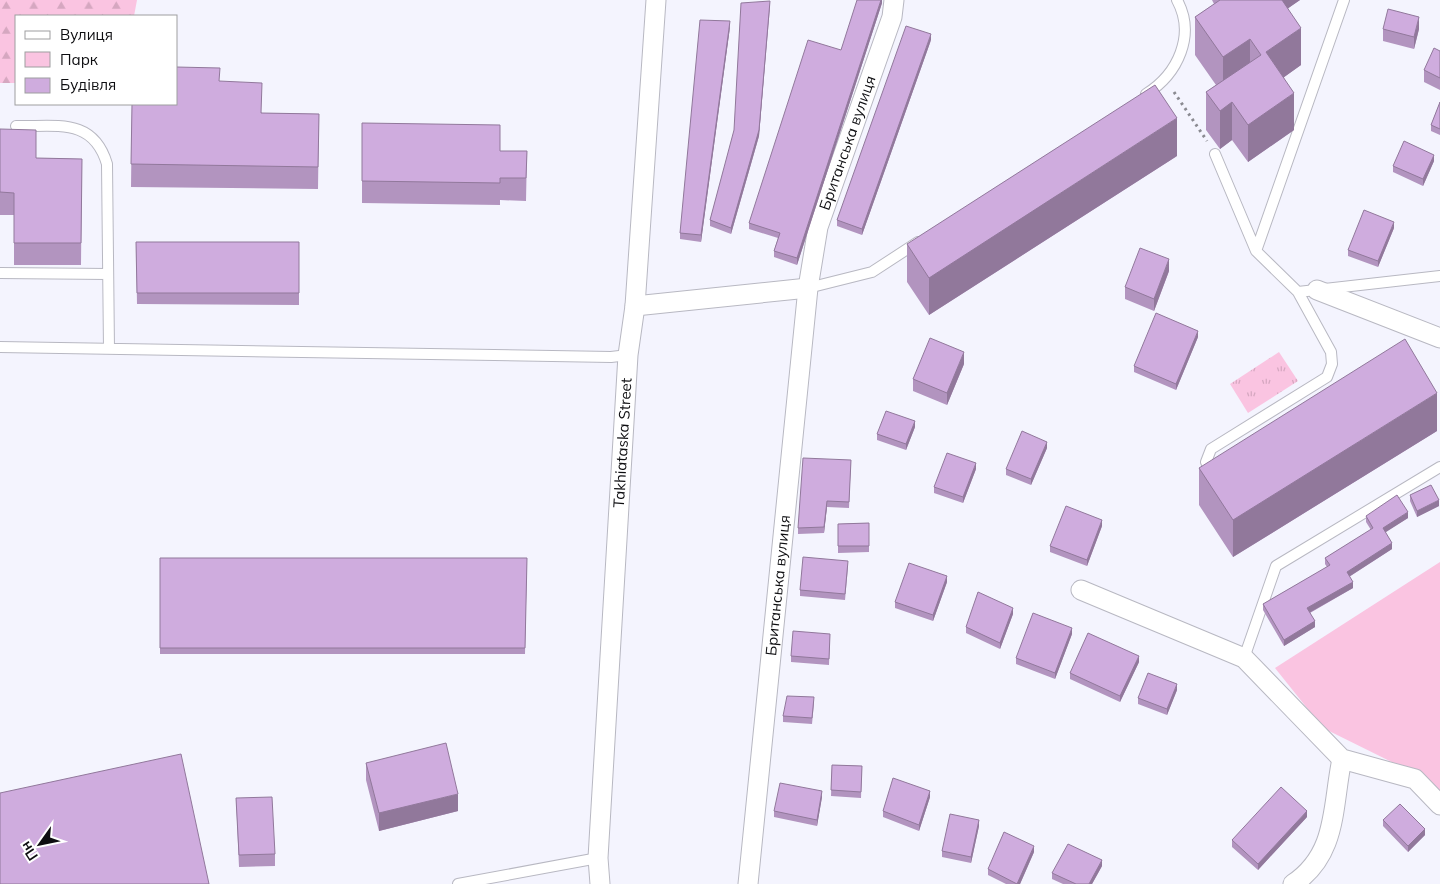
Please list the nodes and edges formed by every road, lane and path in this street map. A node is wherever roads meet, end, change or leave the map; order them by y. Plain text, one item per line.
1 (656, 0) edge
2 (894, 0) edge
3 (1177, 0) edge
4 (1344, 0) edge
5 (1166, 79) junction
6 (1134, 102) edge
7 (16, 126) dead end
8 (1215, 154) joint
9 (929, 234) edge
10 (1256, 251) junction
11 (0, 272) edge
12 (108, 274) junction
13 (1440, 276) edge
14 (808, 288) junction
15 (1317, 290) junction
16 (1298, 292) junction
17 (635, 306) junction
18 (1440, 338) edge
19 (0, 347) edge
20 (109, 349) junction
21 (628, 355) junction
22 (1440, 467) edge
23 (1213, 478) edge
24 (1081, 590) dead end
25 (1244, 658) junction
26 (1342, 759) junction
27 (1440, 805) edge
28 (598, 858) junction
29 (458, 884) edge
30 (600, 884) edge
31 (748, 884) edge
32 (1293, 884) edge

1 - 17 street, Takhiataska Street
2 - 14 street, Британська вулиця
3 - 5 lane
4 - 10 lane
5 - 6 lane
5 - 8 path
7 - 12 lane
8 - 10 lane
9 - 14 lane
10 - 16 lane
11 - 12 lane
12 - 20 lane
13 - 15 lane
14 - 17 street
14 - 31 street, Британська вулиця
15 - 16 lane
15 - 18 street
16 - 23 lane
17 - 21 street, Takhiataska Street
19 - 20 lane
20 - 21 lane
21 - 28 street, Takhiataska Street
22 - 25 lane
24 - 25 street
25 - 26 street
26 - 27 street
26 - 32 street
28 - 29 lane
28 - 30 street, Takhiataska Street

